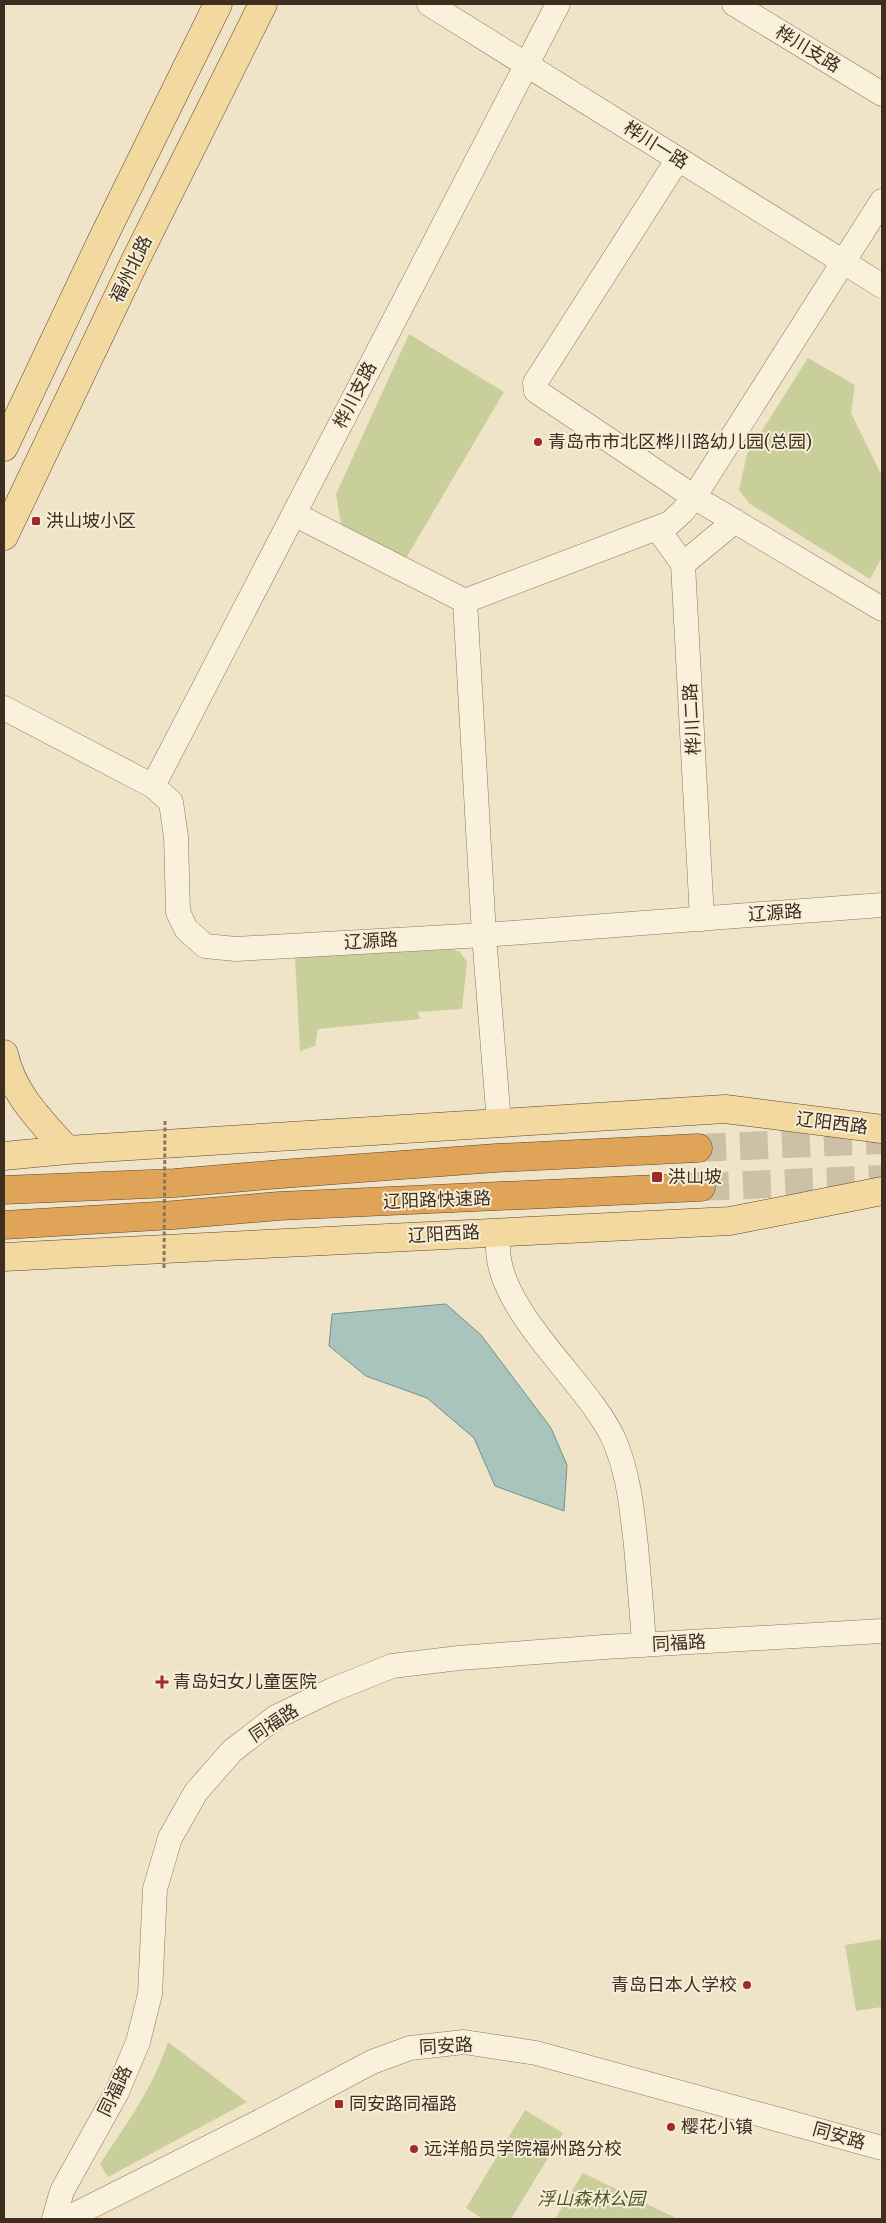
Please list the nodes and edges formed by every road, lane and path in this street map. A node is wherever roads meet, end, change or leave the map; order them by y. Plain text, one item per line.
1 (218, 4) edge
2 (263, 4) edge
3 (429, 4) edge
4 (558, 4) edge
5 (734, 4) edge
6 (526, 64) junction
7 (882, 94) edge
8 (678, 159) junction
9 (882, 201) edge
10 (843, 262) junction
11 (882, 286) edge
12 (4, 447) edge
13 (694, 497) junction
14 (294, 514) junction
15 (735, 521) junction
16 (657, 528) junction
17 (4, 536) edge
18 (684, 564) junction
19 (465, 601) junction
20 (882, 609) edge
21 (4, 708) edge
22 (153, 786) junction
23 (882, 905) edge
24 (702, 919) junction
25 (484, 935) junction
26 (4, 1054) edge
27 (165, 1120) dead end
28 (498, 1123) junction
29 (882, 1129) edge
30 (698, 1148) tunnel mouth
31 (67, 1150) junction
32 (4, 1156) edge
33 (701, 1187) tunnel mouth
34 (4, 1190) edge
35 (882, 1191) edge
36 (882, 1204) edge
37 (787, 1210) junction
38 (4, 1225) edge
39 (500, 1231) junction
40 (4, 1256) edge
41 (164, 1268) dead end
42 (882, 1631) edge
43 (644, 1645) junction
44 (882, 2148) edge
45 (54, 2219) edge
46 (66, 2219) edge

1 - 12 main road
2 - 17 main road, 福州北路
3 - 6 street, 桦川一路
4 - 6 street, 桦川支路
5 - 7 street, 桦川支路
6 - 8 street, 桦川一路
6 - 14 street, 桦川支路
8 - 10 street, 桦川一路
8 - 13 street
9 - 10 street
10 - 11 street, 桦川一路
10 - 13 street
13 - 15 street
13 - 16 street
14 - 19 street
14 - 22 street, 桦川支路
15 - 18 street
15 - 20 street
16 - 18 street
16 - 19 street
18 - 24 street, 桦川二路
19 - 25 street
21 - 22 street, 辽源路
22 - 25 street, 辽源路
23 - 24 street, 辽源路
24 - 25 street, 辽源路
25 - 28 street
26 - 31 main road
27 - 41 path, bridge
28 - 29 main road, 辽阳西路
28 - 31 main road, 辽阳西路
30 - 34 highway, 辽阳路快速路
31 - 32 main road, 辽阳西路
33 - 38 highway, 辽阳路快速路
35 - 37 main road, 辽阳西路
36 - 37 main road
37 - 39 main road, 辽阳西路
39 - 40 main road, 辽阳西路
39 - 43 street
42 - 43 street, 同福路
43 - 45 street, 同福路
44 - 46 street, 同安路

